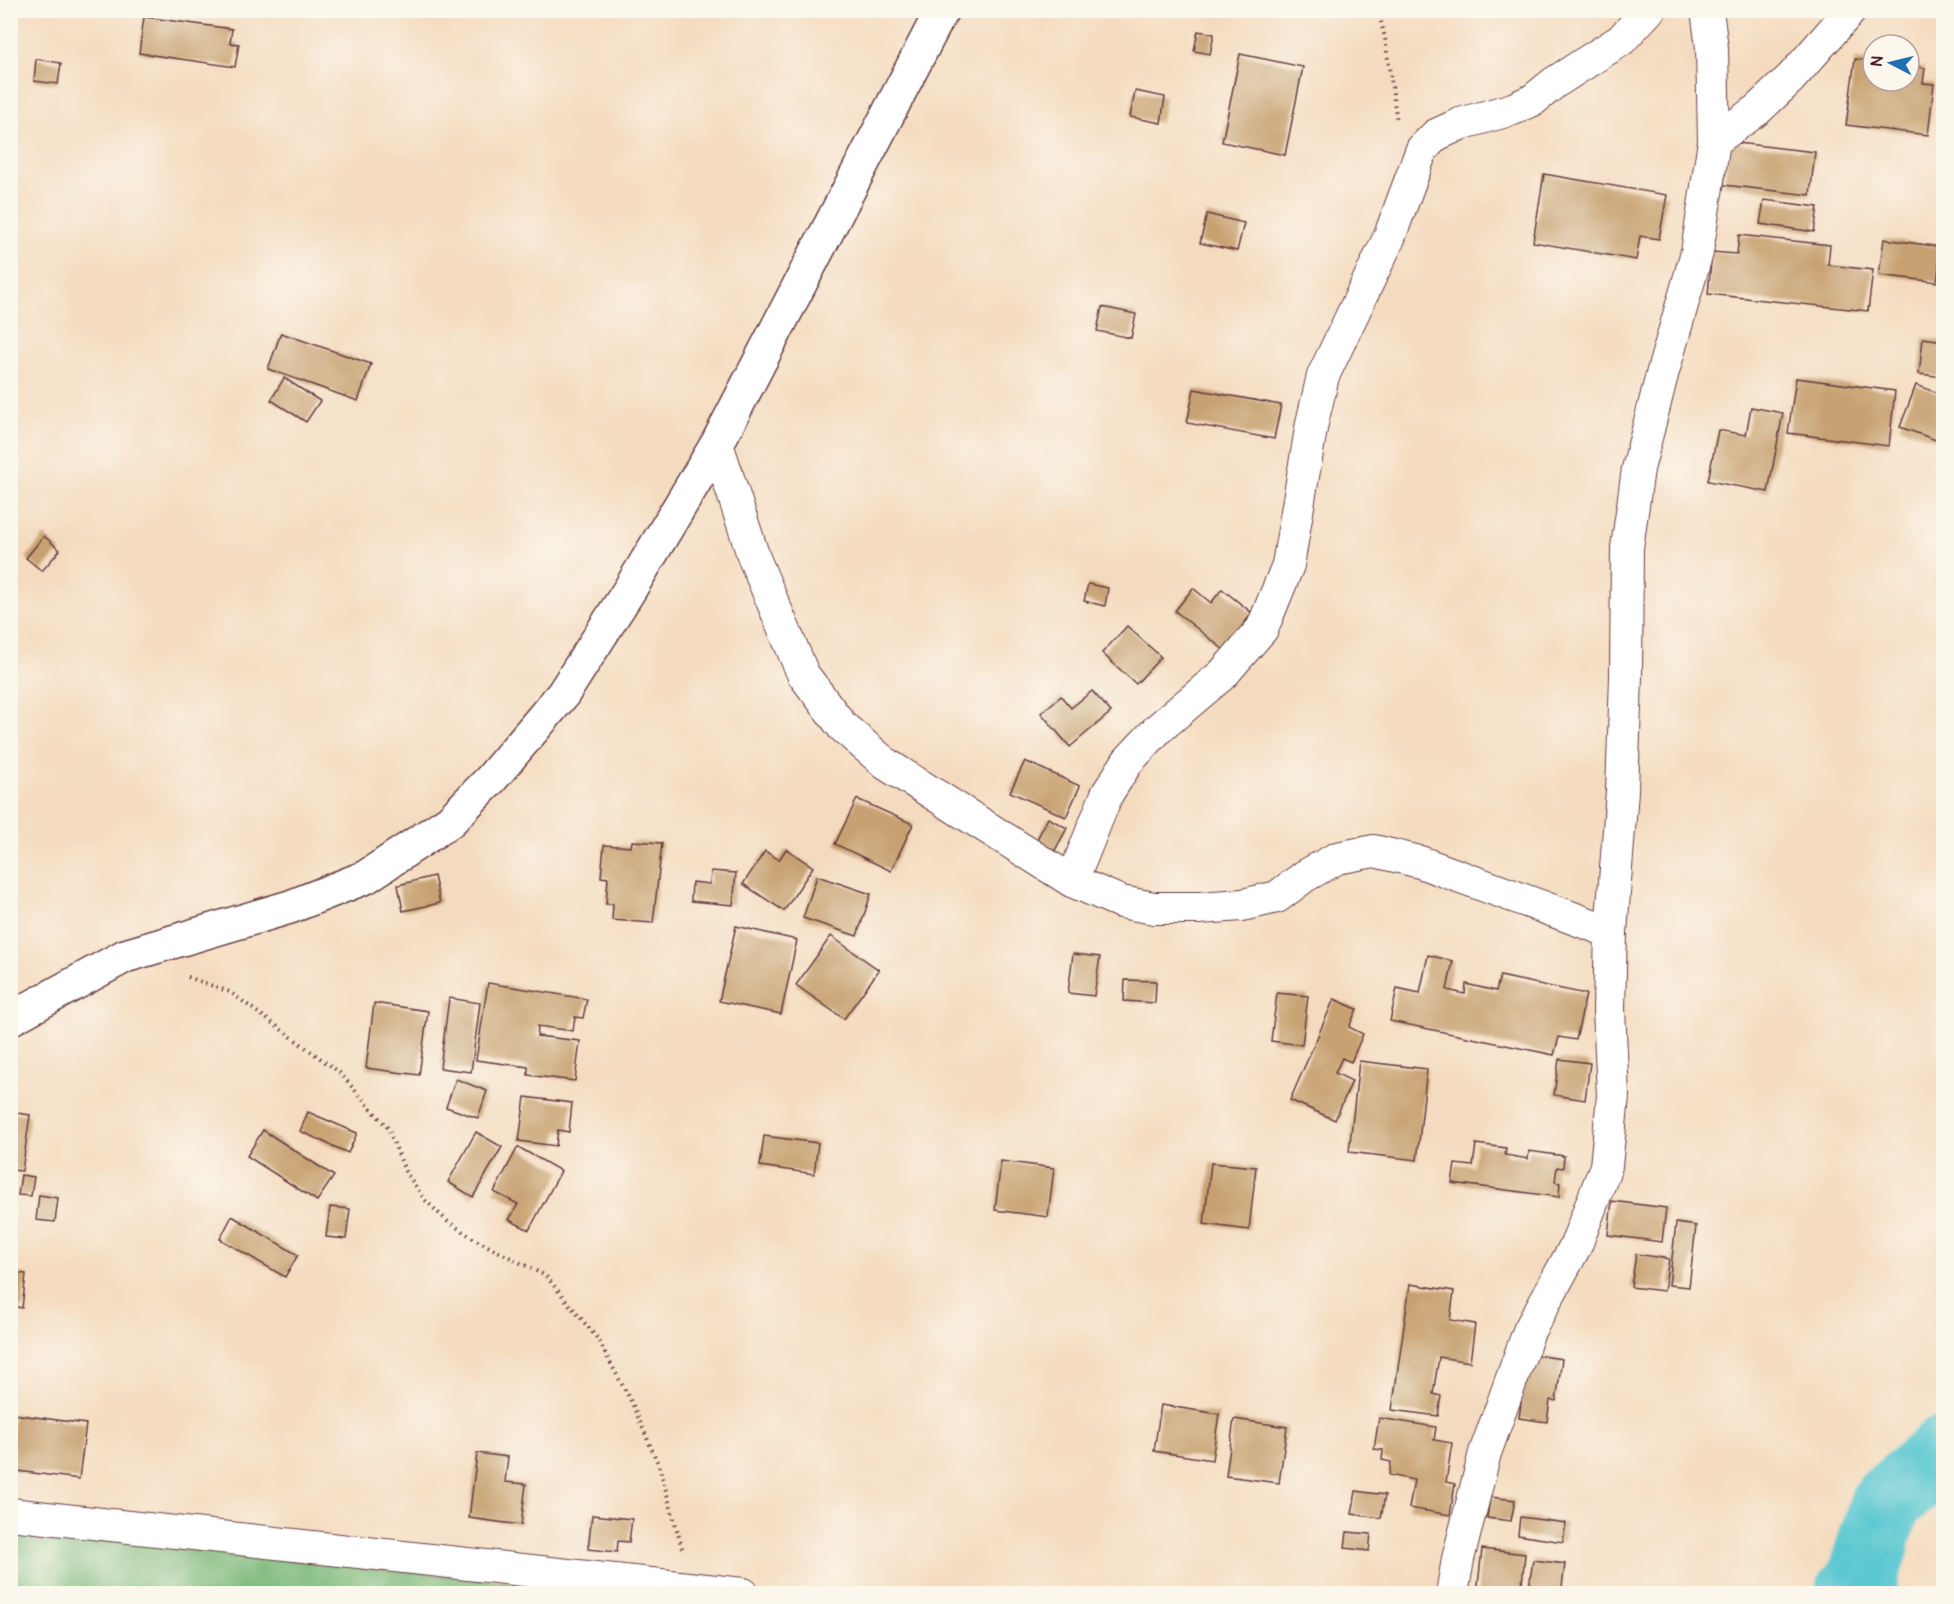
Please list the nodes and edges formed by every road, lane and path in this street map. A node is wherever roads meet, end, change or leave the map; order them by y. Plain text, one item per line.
1 (942, 10) edge
2 (1378, 10) edge
3 (1649, 10) edge
4 (1707, 10) edge
5 (1851, 10) edge
6 (1398, 126) dead end
7 (1714, 141) junction
8 (717, 444) junction
9 (1072, 881) junction
10 (1611, 932) junction
11 (125, 956) junction
12 (10, 1019) edge
13 (10, 1514) edge
14 (694, 1589) junction
15 (743, 1593) edge
16 (1452, 1593) edge

1 - 8 street
2 - 6 path
3 - 9 street
4 - 7 street
5 - 7 street
7 - 10 street
8 - 9 street
8 - 11 street
9 - 10 street
10 - 16 street
11 - 12 street
11 - 14 path
13 - 14 street
14 - 15 street

